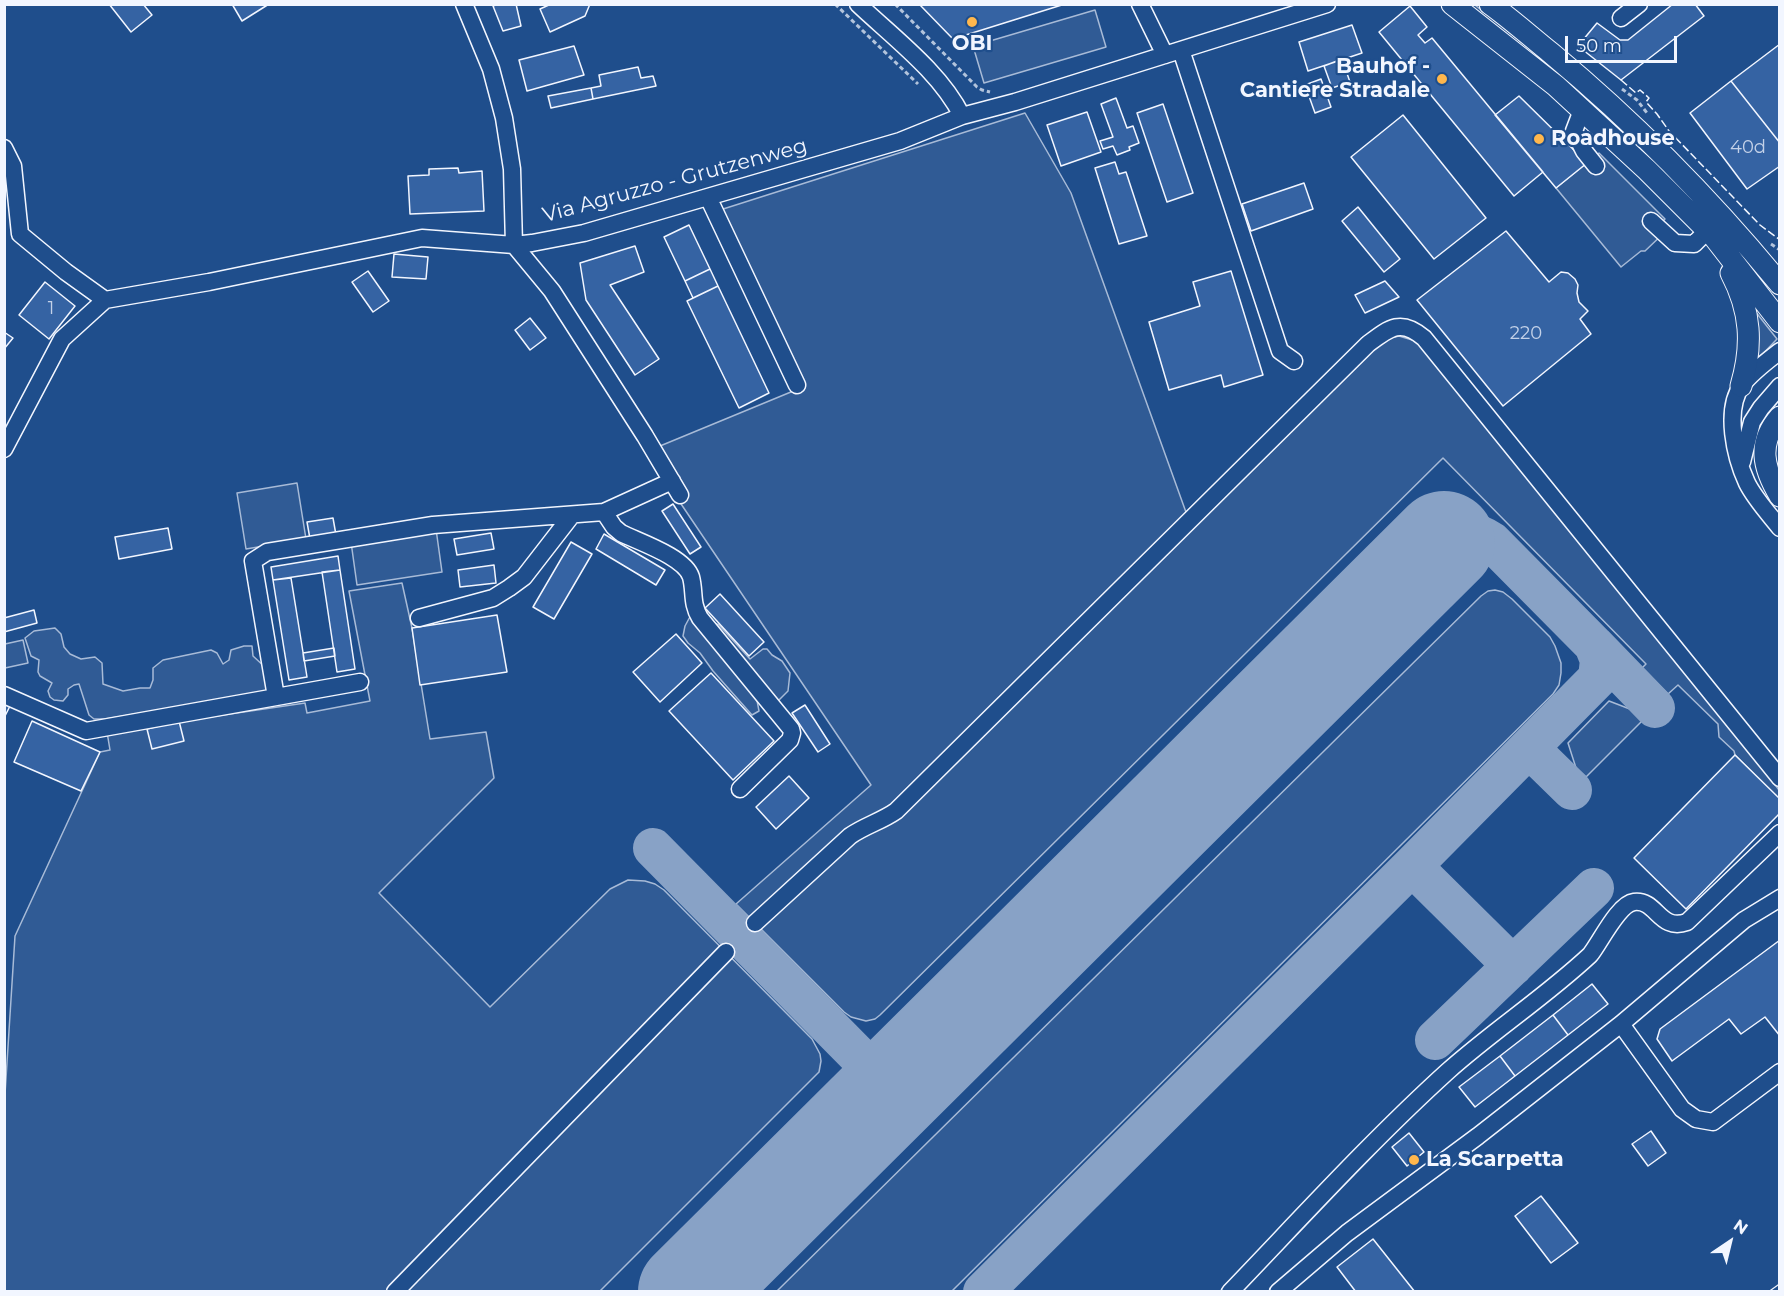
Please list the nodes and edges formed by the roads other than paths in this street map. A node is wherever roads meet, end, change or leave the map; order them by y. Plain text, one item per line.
1 (464, 4) edge
2 (858, 4) edge
3 (1140, 4) edge
4 (1328, 4) edge
5 (1452, 4) edge
6 (1490, 4) edge
7 (1639, 4) edge
8 (1620, 18) dead end
9 (1173, 52) junction
10 (1582, 110) junction
11 (962, 116) junction
12 (4, 148) edge
13 (1596, 166) dead end
14 (708, 197) junction
15 (1651, 221) dead end
16 (1711, 234) junction
17 (1742, 239) junction
18 (514, 245) junction
19 (1779, 265) edge
20 (1779, 284) edge
21 (105, 300) junction
22 (1779, 322) edge
23 (1779, 351) edge
24 (1294, 361) dead end
25 (797, 386) dead end
26 (1741, 386) junction
27 (1779, 387) edge
28 (1779, 417) edge
29 (4, 449) edge
30 (1741, 466) junction
31 (1779, 496) edge
32 (604, 512) junction
33 (573, 515) junction
34 (1779, 528) edge
35 (419, 618) dead end
36 (360, 682) dead end
37 (4, 695) edge
38 (276, 697) junction
39 (1779, 778) edge
40 (740, 789) dead end
41 (1779, 832) edge
42 (1779, 898) edge
43 (754, 923) dead end
44 (726, 952) dead end
45 (1621, 1024) junction
46 (1779, 1072) edge
47 (395, 1292) edge
48 (1230, 1292) edge
49 (1278, 1292) edge

1 - 18 street
2 - 11 street
3 - 9 street
4 - 9 street, Via Agruzzo - Grutzenweg
5 - 10 main road
6 - 17 main road
7 - 8 street
9 - 11 street, Via Agruzzo - Grutzenweg
9 - 24 street
10 - 13 street
10 - 16 main road
11 - 14 street, Via Agruzzo - Grutzenweg
12 - 21 street
14 - 18 street, Via Agruzzo - Grutzenweg
14 - 25 street
15 - 16 street
16 - 22 main road
16 - 26 main road
17 - 19 main road
17 - 20 main road
18 - 21 street, Via Agruzzo - Grutzenweg
18 - 32 street
21 - 29 street
23 - 26 street
26 - 30 street
27 - 30 street
28 - 31 main road
30 - 34 street
32 - 33 street
32 - 40 street
33 - 35 street
33 - 38 street
36 - 38 street
37 - 38 street
39 - 43 street
41 - 48 street
42 - 45 street
44 - 47 street
45 - 46 street
45 - 49 street

